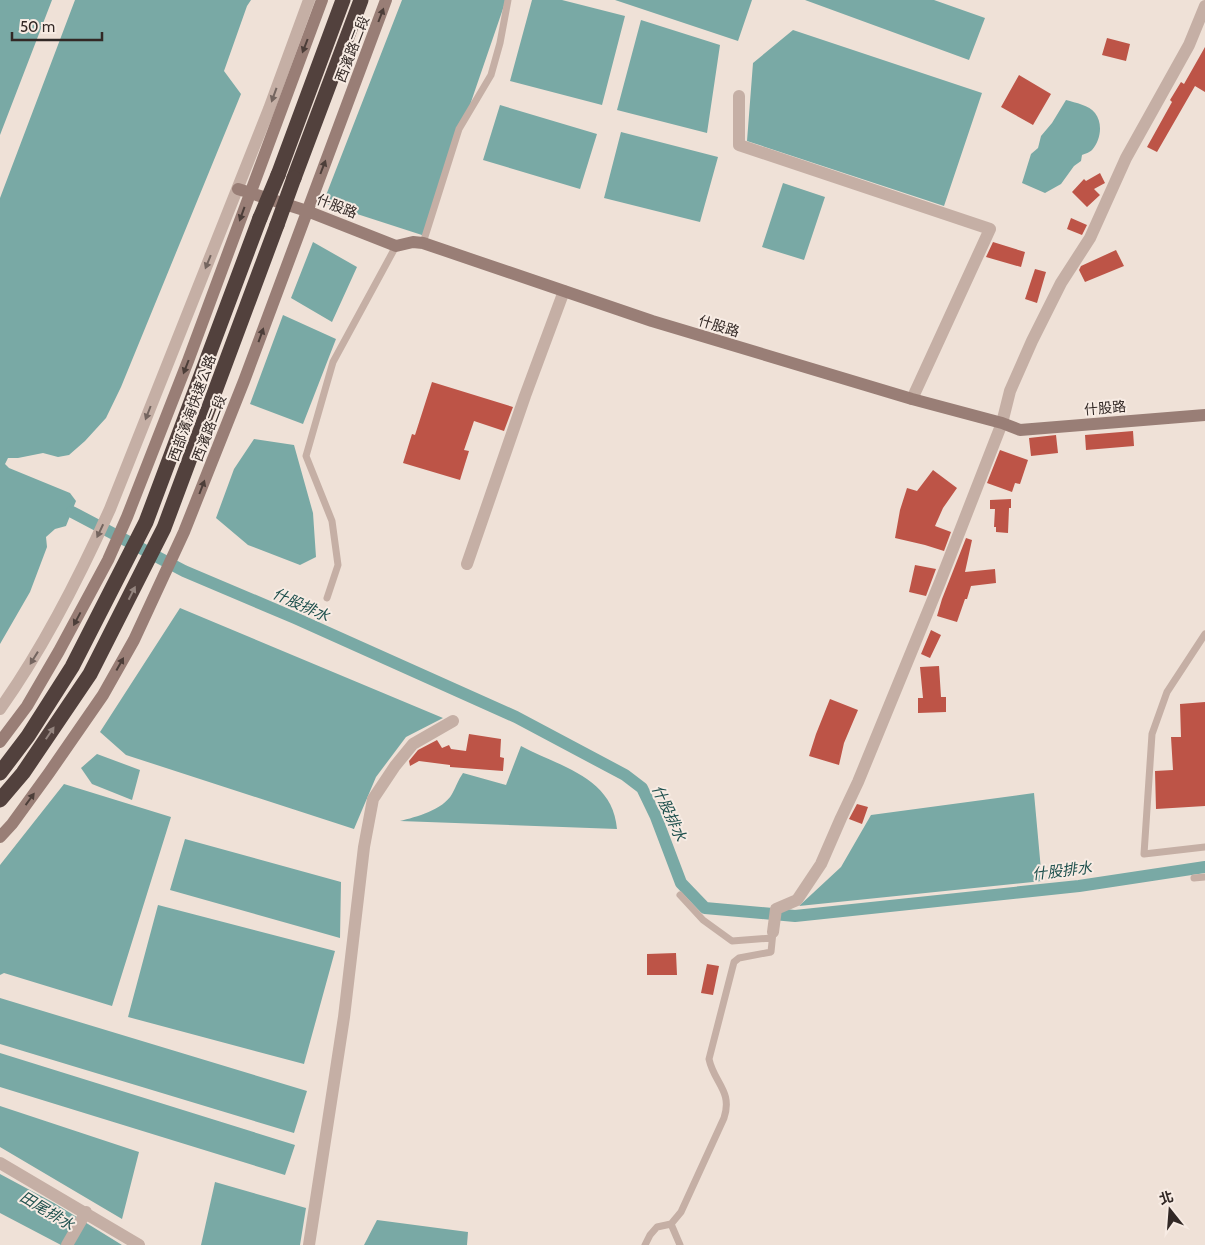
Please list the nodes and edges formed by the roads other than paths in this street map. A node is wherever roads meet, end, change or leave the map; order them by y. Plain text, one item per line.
1 (309, 0) edge
2 (322, 0) edge
3 (343, 0) edge
4 (362, 0) edge
5 (386, 0) edge
6 (508, 0) edge
7 (1205, 6) edge
8 (739, 96) dead end
9 (238, 189) junction
10 (250, 193) junction
11 (307, 211) junction
12 (422, 244) junction
13 (396, 246) junction
14 (564, 291) junction
15 (912, 399) junction
16 (1205, 415) edge
17 (1002, 423) junction
18 (468, 564) dead end
19 (327, 598) dead end
20 (1205, 634) edge
21 (0, 709) edge
22 (453, 722) dead end
23 (0, 742) edge
24 (0, 773) edge
25 (0, 800) edge
26 (0, 837) edge
27 (1205, 847) edge
28 (1205, 877) edge
29 (1194, 878) dead end
30 (680, 894) dead end
31 (773, 935) junction
32 (0, 1163) edge
33 (86, 1212) junction
34 (671, 1224) junction
35 (67, 1245) edge
36 (139, 1245) edge
37 (308, 1245) edge
38 (645, 1245) edge
39 (680, 1245) edge

1 -> 9 street
2 -> 10 street
3 - 24 highway, 西部濱海快速公路, bridge
25 -> 4 highway, 西部濱海快速公路, bridge
11 -> 5 street, 西濱路二段
6 - 12 lane
7 - 17 street
8 - 15 street
9 - 10 street, 什股路
9 -> 21 street
10 - 11 street, 什股路
10 -> 23 street
11 - 13 street, 什股路
26 -> 11 street, 西濱路二段
12 - 13 street, 什股路
12 - 14 street, 什股路
13 - 19 lane
14 - 15 street, 什股路
14 - 18 street
15 - 17 street, 什股路
16 - 17 street, 什股路
17 - 31 street
20 - 27 lane
22 - 37 street
28 - 29 lane
30 - 31 lane
31 - 34 lane
32 - 33 street
33 - 35 street
33 - 36 street
34 - 38 lane
34 - 39 lane

